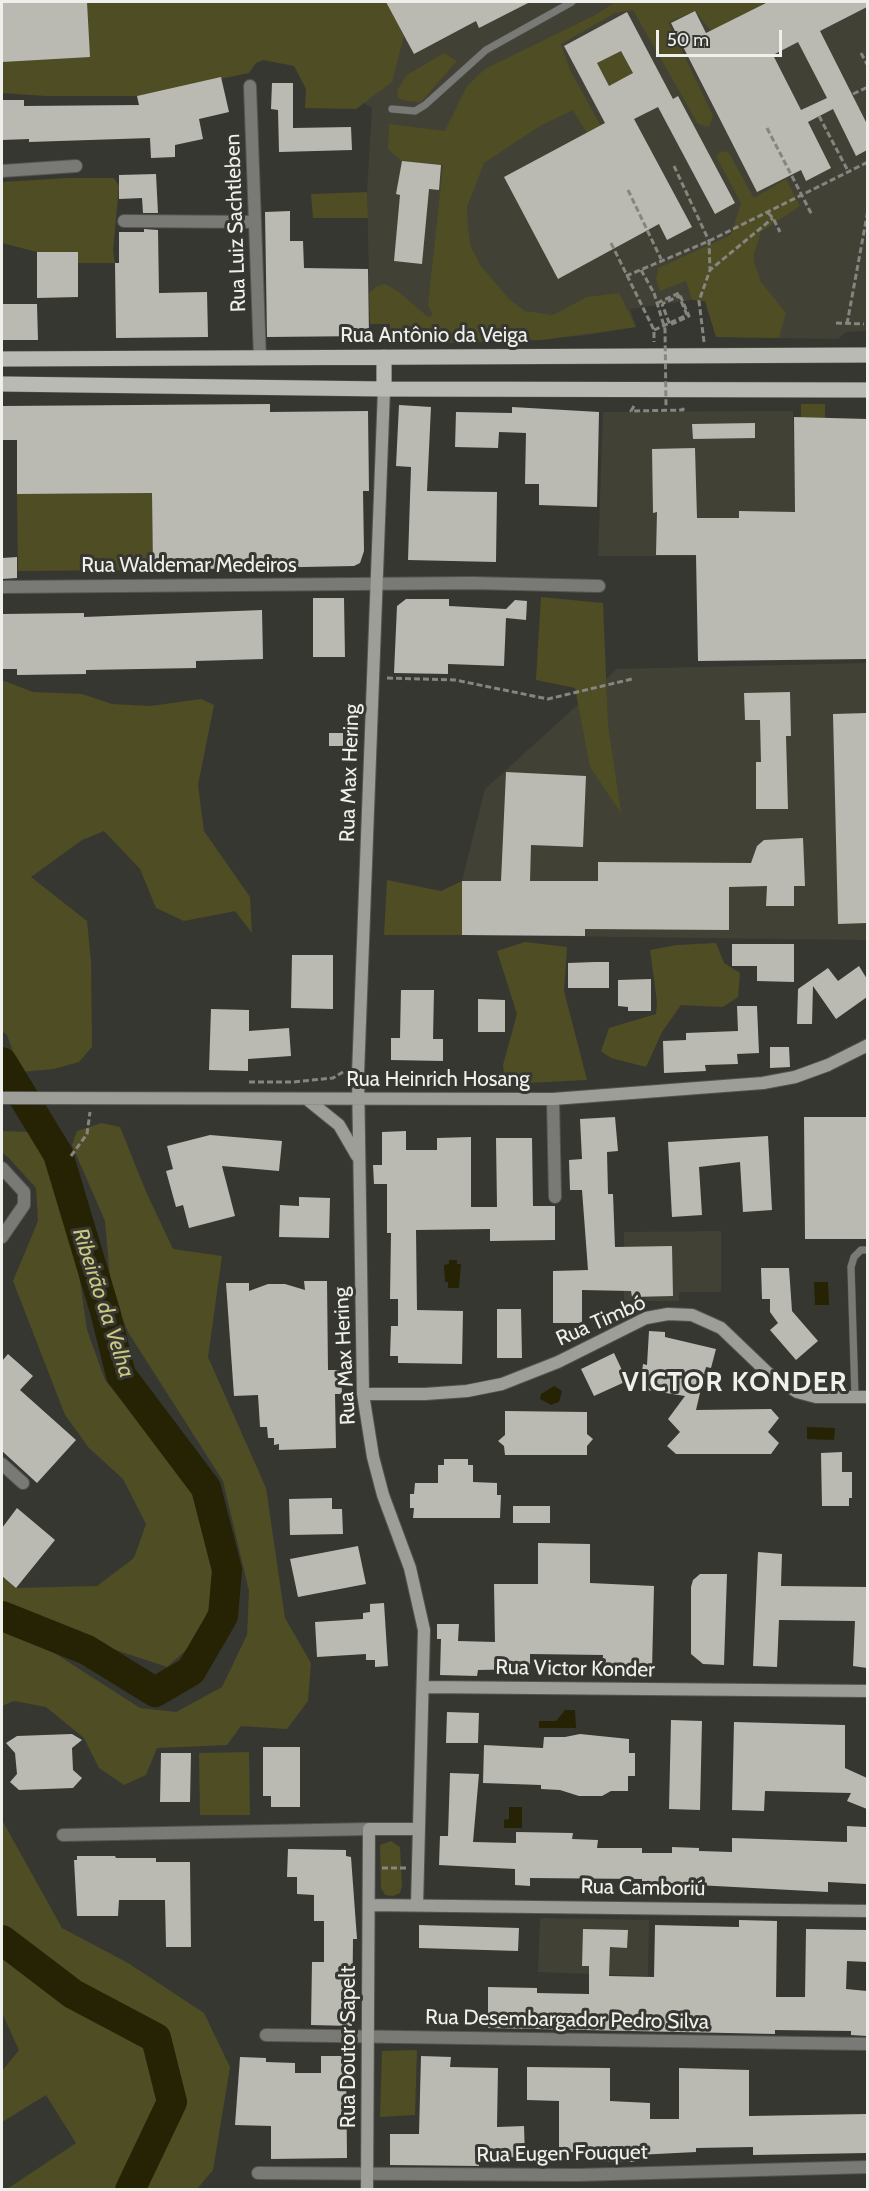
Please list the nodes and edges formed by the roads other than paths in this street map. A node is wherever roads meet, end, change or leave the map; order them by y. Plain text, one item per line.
1 (572, 2) edge
2 (250, 86) dead end
3 (392, 109) dead end
4 (76, 165) dead end
5 (2, 171) edge
6 (124, 221) dead end
7 (255, 222) junction
8 (867, 355) edge
9 (384, 357) junction
10 (2, 359) edge
11 (260, 359) junction
12 (2, 384) edge
13 (384, 389) junction
14 (867, 390) edge
15 (376, 584) junction
16 (599, 586) dead end
17 (2, 587) edge
18 (867, 1045) edge
19 (2, 1098) edge
20 (553, 1099) junction
21 (307, 1100) junction
22 (358, 1100) junction
23 (358, 1158) junction
24 (2, 1168) edge
25 (555, 1197) dead end
26 (2, 1237) edge
27 (867, 1250) edge
28 (363, 1394) junction
29 (861, 1397) edge
30 (2, 1464) edge
31 (23, 1483) dead end
32 (424, 1687) junction
33 (867, 1691) edge
34 (419, 1828) junction
35 (369, 1829) junction
36 (63, 1834) dead end
37 (369, 1905) junction
38 (417, 1905) junction
39 (867, 1911) edge
40 (266, 2036) dead end
41 (369, 2037) junction
42 (867, 2044) edge
43 (867, 2167) edge
44 (258, 2173) dead end
45 (367, 2175) junction
46 (367, 2190) edge

1 - 3 lane
2 - 7 street, Rua Luiz Sachtleben
4 - 5 street
6 - 7 street
7 - 11 street, Rua Luiz Sachtleben
8 - 9 main road, Rua Antônio da Veiga
9 - 11 main road, Rua Antônio da Veiga
9 - 13 main road
10 - 11 main road, Rua Antônio da Veiga
12 - 13 main road
13 - 14 main road
13 - 15 street, Rua Max Hering
15 - 16 street, Rua Waldemar Medeiros
15 - 17 street, Rua Waldemar Medeiros
15 - 22 street, Rua Max Hering
18 - 20 street, Rua Heinrich Hosang
19 - 21 street, Rua Heinrich Hosang
20 - 22 street, Rua Heinrich Hosang
20 - 25 street
21 - 22 street, Rua Heinrich Hosang
21 - 23 street, Rua Max Hering
22 - 23 street, Rua Max Hering
23 - 28 street, Rua Max Hering
24 - 26 street
27 - 29 lane
28 - 29 street, Rua Timbó
28 - 32 street, Rua Max Hering
30 - 31 street
32 - 33 street, Rua Victor Konder
32 - 34 street
34 - 35 street
34 - 38 street
35 - 36 street
35 - 37 street, Rua Doutor Sapelt
37 - 38 street, Rua Camboriú
37 - 41 street, Rua Doutor Sapelt
38 - 39 street, Rua Camboriú
40 - 41 street, Rua Desembargador Pedro Silva
41 - 42 street, Rua Desembargador Pedro Silva
41 - 45 street, Rua Doutor Sapelt
43 - 45 street, Rua Eugen Fouquet
44 - 45 street, Rua Eugen Fouquet
45 - 46 street, Rua Doutor Sapelt

